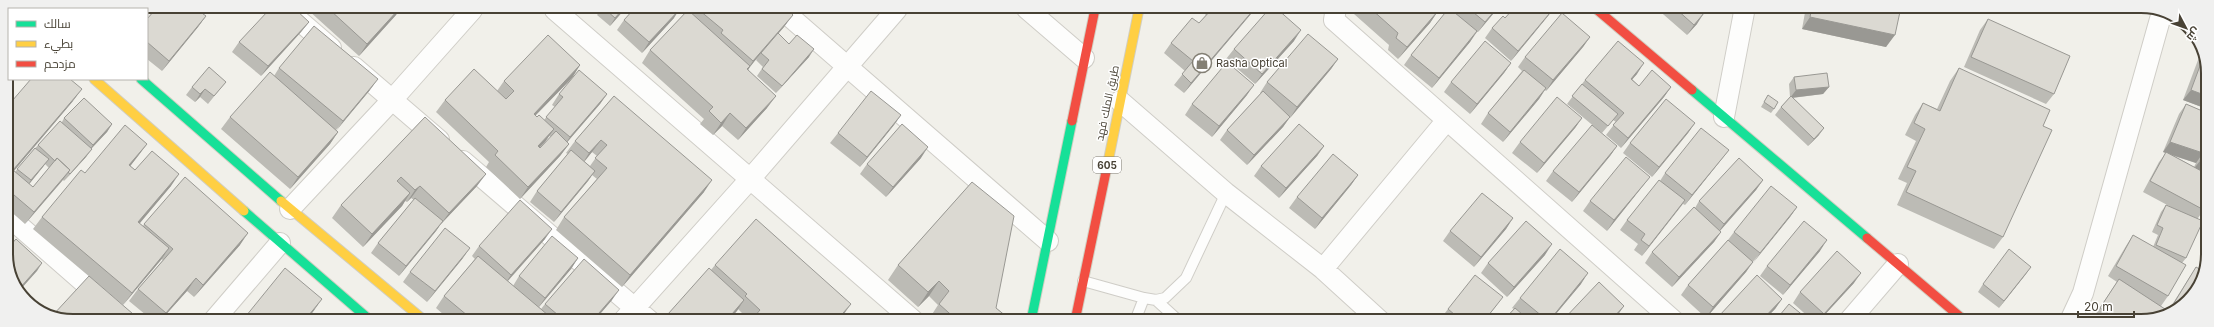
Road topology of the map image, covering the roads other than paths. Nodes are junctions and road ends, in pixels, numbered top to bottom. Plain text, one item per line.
1 (291, 13) edge
2 (469, 13) edge
3 (558, 13) edge
4 (785, 13) edge
5 (894, 13) edge
6 (1032, 13) edge
7 (1094, 13) edge
8 (1138, 13) edge
9 (1335, 13) edge
10 (1601, 13) edge
11 (1744, 13) edge
12 (2161, 17) edge
13 (1084, 58) junction
14 (848, 67) junction
15 (95, 80) edge
16 (142, 80) edge
17 (392, 100) junction
18 (1120, 101) junction
19 (1724, 117) junction
20 (1447, 120) junction
21 (751, 178) junction
22 (1226, 193) junction
23 (290, 208) junction
24 (13, 220) edge
25 (1048, 241) junction
26 (280, 243) junction
27 (1898, 264) junction
28 (1323, 269) junction
29 (1083, 281) junction
30 (1144, 298) junction
31 (1156, 300) junction
32 (117, 310) edge
33 (219, 314) edge
34 (364, 314) edge
35 (418, 314) edge
36 (629, 314) edge
37 (906, 314) edge
38 (1032, 314) edge
39 (1076, 314) edge
40 (1138, 314) edge
41 (1171, 314) edge
42 (1372, 314) edge
43 (1666, 314) edge
44 (1854, 314) edge
45 (1957, 314) edge
46 (2073, 314) edge

1 - 17 street
2 - 17 street
3 - 21 street
4 - 14 street
5 - 14 street
6 - 13 street
7 - 13 main road
8 - 18 main road, طريق الملك فهد / 605
9 - 20 street
10 - 19 main road
11 - 19 street
12 - 46 street
13 - 25 main road
14 - 21 street
14 - 25 street
15 - 26 main road
16 - 23 main road
17 - 23 street
17 - 36 street
18 - 22 street
18 - 29 main road, طريق الملك فهد / 605
19 - 27 main road
20 - 28 street
20 - 43 street
21 - 36 street
21 - 37 street
22 - 28 street
22 - 31 lane
23 - 35 main road
24 - 32 street
25 - 38 main road
26 - 33 street
26 - 34 main road
27 - 44 street
27 - 45 main road
28 - 42 street
29 - 30 lane
29 - 39 main road, طريق الملك فهد / 605
30 - 31 lane
30 - 40 lane
31 - 41 lane

